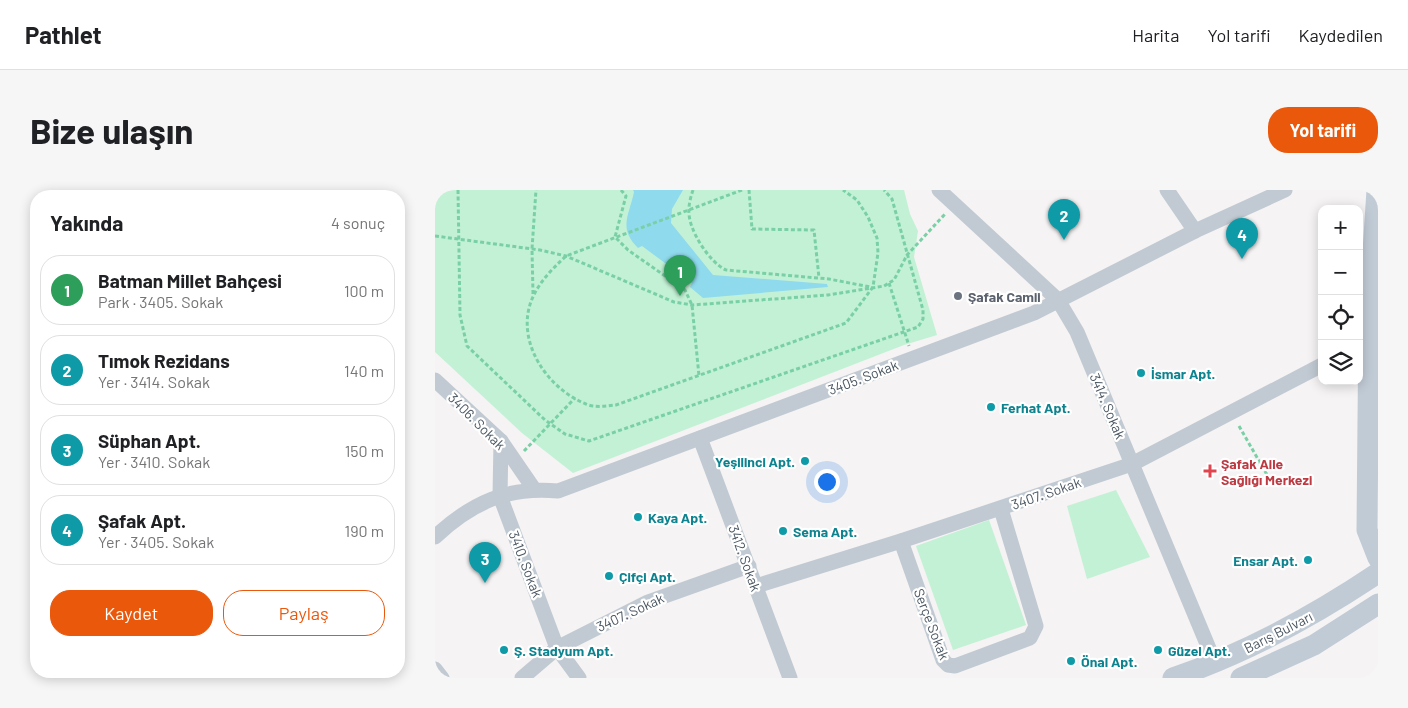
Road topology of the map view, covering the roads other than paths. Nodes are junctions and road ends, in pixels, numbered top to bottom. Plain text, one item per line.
1 (1167, 190) edge
2 (1285, 190) edge
3 (1365, 190) edge
4 (1377, 190) edge
5 (947, 195) edge
6 (1376, 220) junction
7 (1195, 231) junction
8 (1057, 300) junction
9 (1374, 313) edge
10 (1364, 343) edge
11 (1318, 367) edge
12 (435, 380) edge
13 (700, 438) junction
14 (501, 441) junction
15 (1132, 464) junction
16 (534, 488) junction
17 (500, 496) junction
18 (1001, 509) junction
19 (435, 537) edge
20 (901, 541) junction
21 (1378, 558) edge
22 (749, 566) junction
23 (1378, 573) edge
24 (756, 586) junction
25 (1378, 604) edge
26 (557, 648) junction
27 (1215, 664) junction
28 (435, 669) edge
29 (442, 678) edge
30 (522, 678) edge
31 (579, 678) edge
32 (789, 678) edge
33 (1173, 678) edge
34 (1241, 678) edge

1 - 7 street
2 - 7 street, 3405. Sokak
3 - 6 main road
4 - 6 main road
5 - 8 street, 3414. Sokak
6 - 9 main road
7 - 8 street, 3405. Sokak
8 - 13 street, 3405. Sokak
8 - 15 street, 3414. Sokak
9 - 10 main road
10 - 21 main road
11 - 15 street, 3407. Sokak
12 - 14 street, 3406. Sokak
13 - 16 street, 3405. Sokak
13 - 22 street, 3412. Sokak
14 - 16 street, 3406. Sokak
14 - 17 street, 3410. Sokak
15 - 18 street, 3407. Sokak
15 - 27 street, 3414. Sokak
16 - 17 street, 3405. Sokak
17 - 19 street, 3405. Sokak
17 - 26 street, 3410. Sokak
18 - 20 street, 3407. Sokak
18 - 20 street, Serçe Sokak
20 - 24 street, 3407. Sokak
22 - 24 street, 3412. Sokak
22 - 26 street, 3407. Sokak
23 - 27 main road, Barış Bulvarı
24 - 32 street, 3412. Sokak
25 - 34 main road, Barış Bulvarı
26 - 30 street, 3407. Sokak
26 - 31 street, 3410. Sokak
27 - 33 main road, Barış Bulvarı
28 - 29 street

